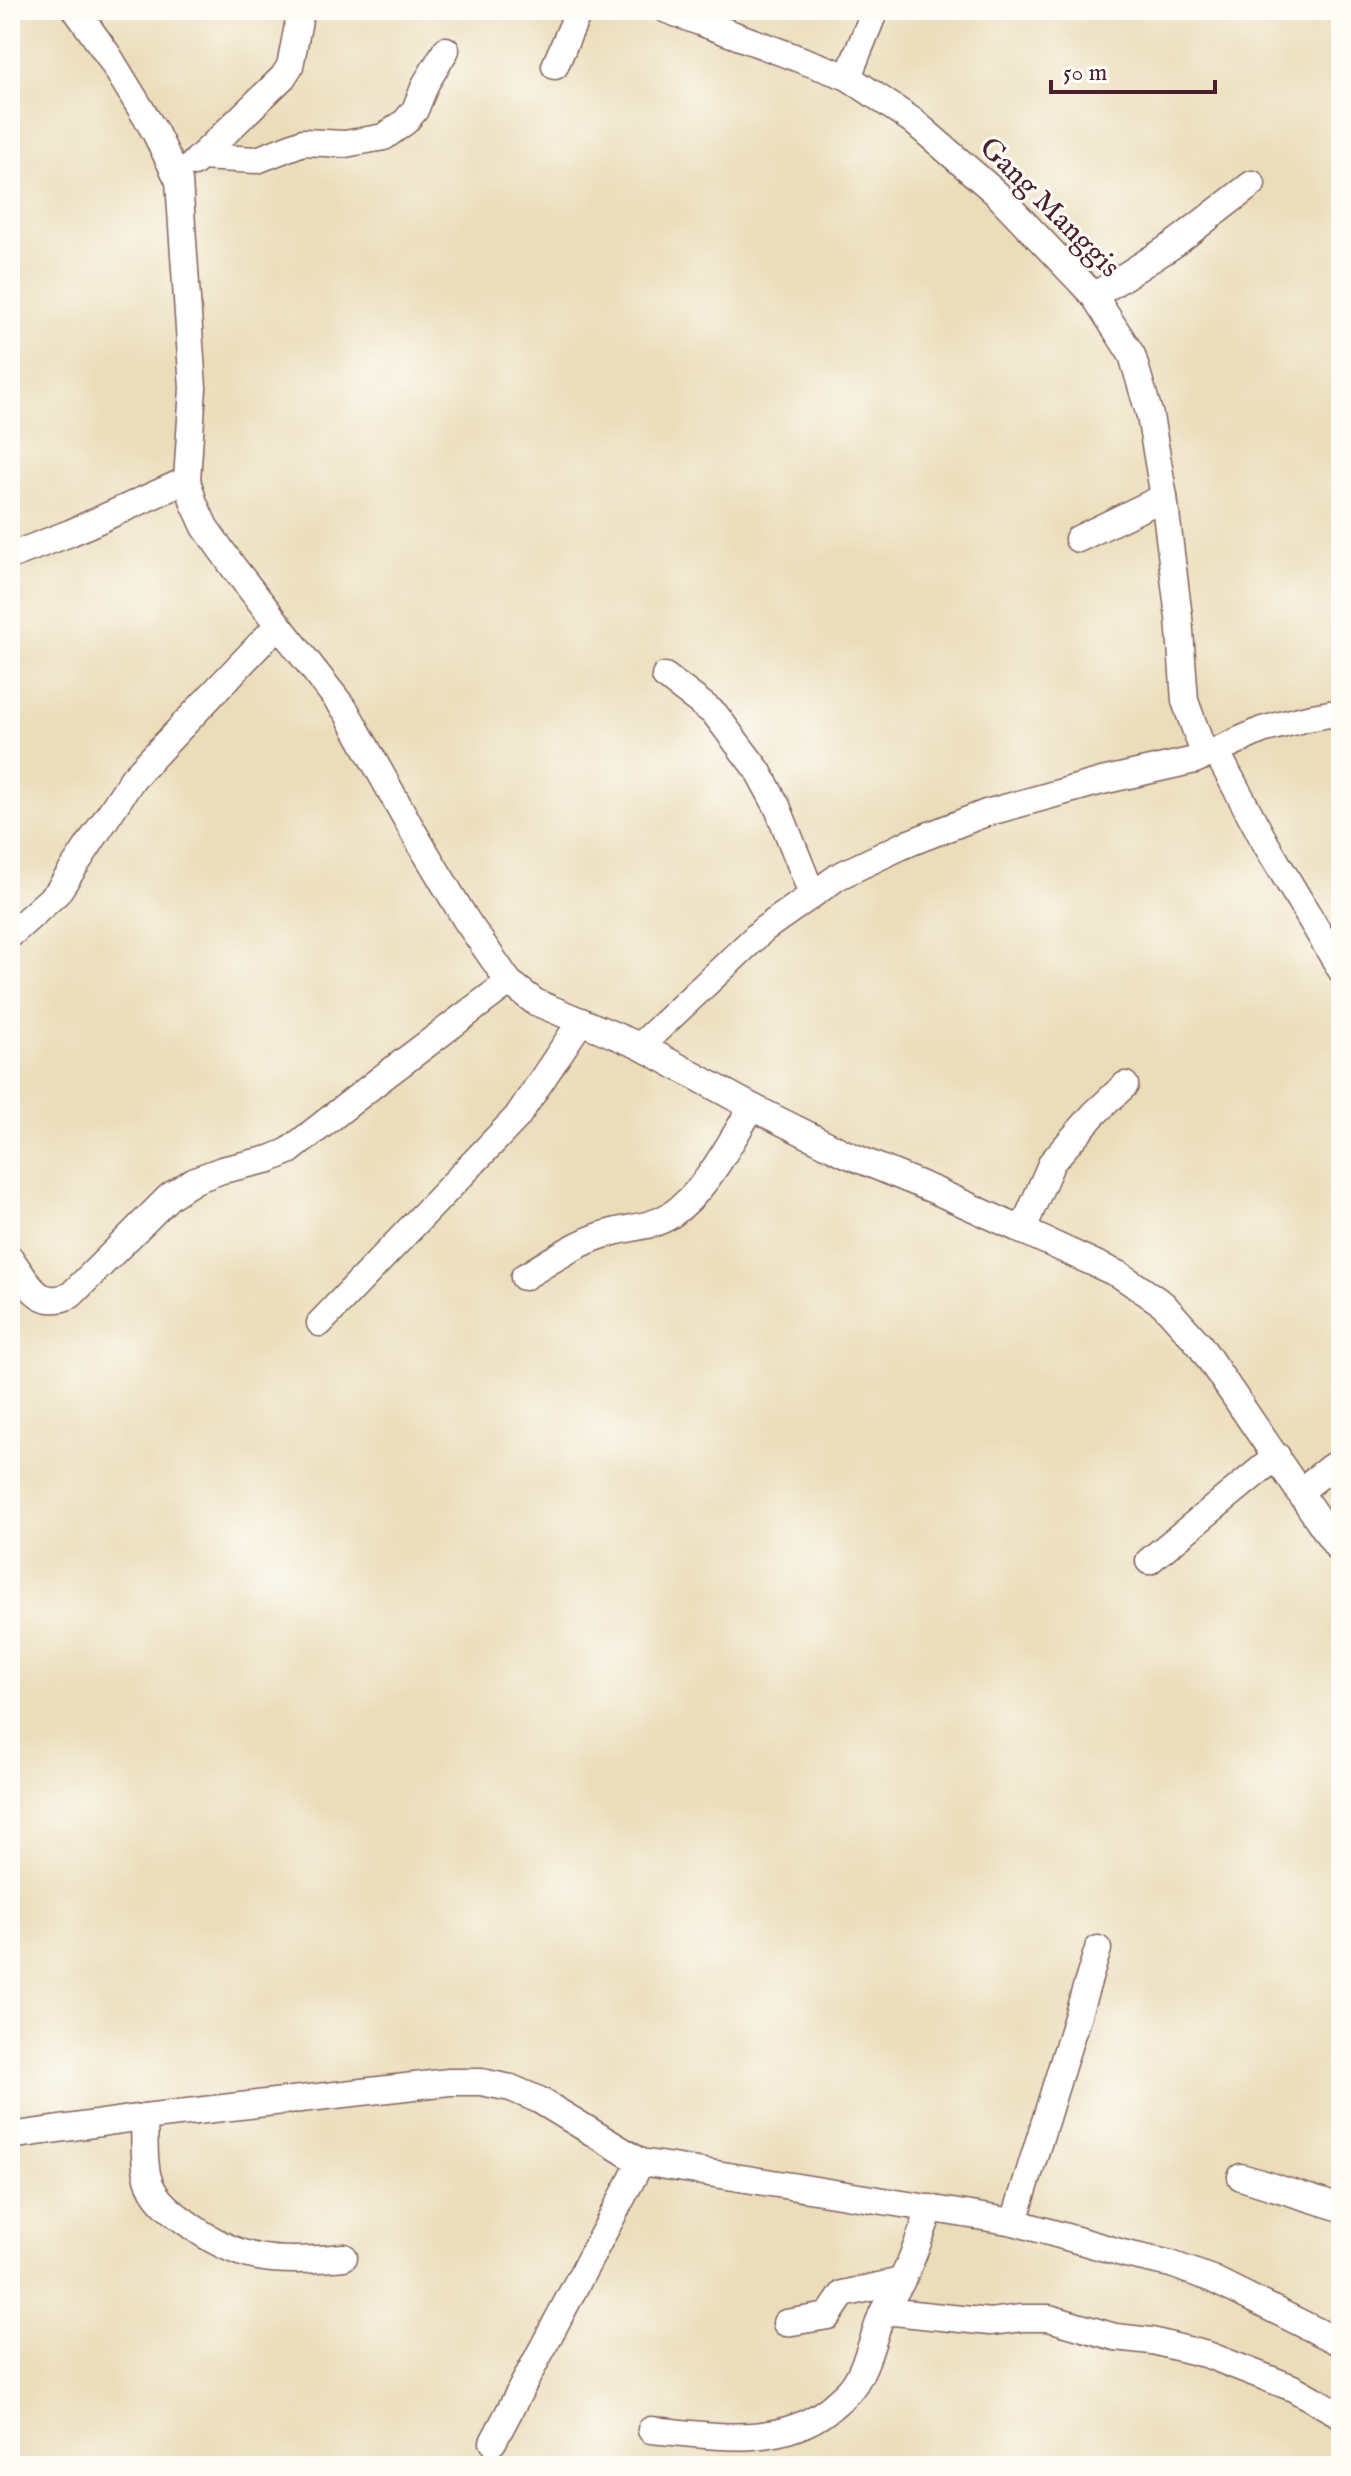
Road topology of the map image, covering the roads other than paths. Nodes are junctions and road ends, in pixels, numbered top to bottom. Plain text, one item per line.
1 (76, 10) edge
2 (301, 10) edge
3 (579, 10) edge
4 (667, 10) edge
5 (875, 10) edge
6 (446, 50) dead end
7 (555, 66) dead end
8 (848, 77) junction
9 (200, 157) junction
10 (179, 181) junction
11 (1252, 184) dead end
12 (1094, 296) junction
13 (187, 480) junction
14 (1164, 497) junction
15 (1078, 539) dead end
16 (10, 556) edge
17 (278, 625) junction
18 (665, 676) dead end
19 (1341, 712) edge
20 (1211, 754) junction
21 (812, 894) junction
22 (10, 935) edge
23 (1341, 970) edge
24 (509, 982) junction
25 (581, 1021) junction
26 (640, 1046) junction
27 (1125, 1085) dead end
28 (752, 1107) junction
29 (1022, 1231) junction
30 (10, 1258) edge
31 (524, 1277) dead end
32 (320, 1323) dead end
33 (1277, 1456) junction
34 (1331, 1467) dead end
35 (1299, 1492) junction
36 (1341, 1553) edge
37 (1149, 1561) dead end
38 (1098, 1949) dead end
39 (144, 2117) junction
40 (10, 2136) edge
41 (641, 2162) junction
42 (1241, 2177) dead end
43 (931, 2208) junction
44 (1341, 2208) edge
45 (1014, 2222) junction
46 (344, 2257) dead end
47 (901, 2281) junction
48 (884, 2311) junction
49 (786, 2323) dead end
50 (1341, 2343) edge
51 (1341, 2415) edge
52 (651, 2430) dead end
53 (493, 2442) dead end

1 - 10 street
2 - 9 street
3 - 7 street
4 - 8 street, Gang Manggis
5 - 8 street
6 - 9 street
8 - 12 street, Gang Manggis
9 - 10 street
10 - 13 street
11 - 12 street
12 - 14 street, Gang Manggis
13 - 16 street
13 - 17 street
14 - 15 street
14 - 20 street, Gang Manggis
17 - 22 street
17 - 24 street
18 - 21 street
19 - 20 street
20 - 21 street
20 - 23 street, Gang Manggis
21 - 26 street
24 - 25 street
24 - 30 street
25 - 26 street
25 - 32 street
26 - 28 street
27 - 29 street
28 - 29 street
28 - 31 street
29 - 33 street
33 - 35 street
33 - 37 street
34 - 35 street
35 - 36 street
38 - 45 street
39 - 40 street
39 - 41 street
39 - 46 street
41 - 43 street
41 - 53 street
42 - 44 street
43 - 45 street
43 - 47 street
45 - 50 street
47 - 48 street
47 - 49 street
48 - 51 street
48 - 52 street

